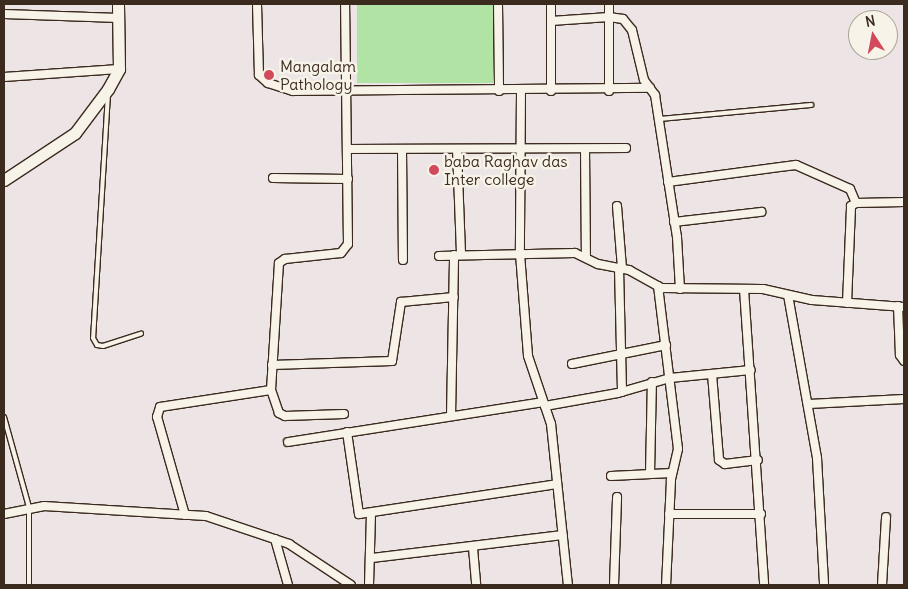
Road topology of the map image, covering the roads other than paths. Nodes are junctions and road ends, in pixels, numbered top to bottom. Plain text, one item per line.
1 (118, 4) edge
2 (257, 4) edge
3 (345, 4) edge
4 (498, 4) edge
5 (551, 4) edge
6 (608, 4) edge
7 (4, 14) edge
8 (609, 17) junction
9 (119, 18) junction
10 (551, 21) junction
11 (119, 69) junction
12 (4, 77) edge
13 (650, 88) junction
14 (108, 89) junction
15 (348, 90) junction
16 (499, 91) junction
17 (521, 91) junction
18 (550, 91) junction
19 (609, 91) junction
20 (811, 105) dead end
21 (658, 119) junction
22 (626, 148) dead end
23 (349, 149) junction
24 (402, 149) junction
25 (457, 149) junction
26 (521, 149) junction
27 (585, 149) junction
28 (273, 178) dead end
29 (348, 178) junction
30 (4, 180) edge
31 (668, 182) junction
32 (904, 202) edge
33 (856, 203) junction
34 (618, 206) dead end
35 (761, 212) dead end
36 (674, 222) junction
37 (520, 254) junction
38 (458, 255) junction
39 (439, 256) dead end
40 (586, 256) junction
41 (403, 260) dead end
42 (620, 268) junction
43 (658, 286) junction
44 (680, 289) junction
45 (744, 289) junction
46 (788, 295) junction
47 (454, 297) junction
48 (847, 303) junction
49 (901, 307) edge
50 (141, 334) dead end
51 (666, 345) junction
52 (620, 354) junction
53 (904, 361) edge
54 (272, 364) junction
55 (572, 364) dead end
56 (751, 370) junction
57 (712, 374) junction
58 (670, 378) junction
59 (652, 382) junction
60 (271, 390) junction
61 (622, 392) junction
62 (904, 399) edge
63 (544, 404) junction
64 (809, 404) junction
65 (344, 414) dead end
66 (451, 416) junction
67 (4, 417) edge
68 (347, 432) junction
69 (288, 442) dead end
70 (758, 460) junction
71 (672, 473) junction
72 (650, 474) junction
73 (611, 476) dead end
74 (557, 484) junction
75 (618, 497) dead end
76 (29, 507) junction
77 (372, 513) junction
78 (4, 514) edge
79 (669, 514) junction
80 (761, 514) junction
81 (185, 515) junction
82 (886, 517) dead end
83 (563, 535) junction
84 (275, 539) junction
85 (473, 548) junction
86 (372, 558) junction
87 (29, 585) edge
88 (288, 585) edge
89 (351, 585) edge
90 (368, 585) edge
91 (476, 585) edge
92 (568, 585) edge
93 (614, 585) edge
94 (666, 585) edge
95 (764, 585) edge
96 (824, 585) edge
97 (882, 585) edge

1 - 9 main road
2 - 15 street
3 - 15 street
4 - 16 street
5 - 10 street
6 - 8 street
7 - 9 street
8 - 10 street
8 - 13 street
8 - 19 street
9 - 11 main road
10 - 18 street
11 - 12 street
11 - 14 main road
13 - 19 street
13 - 21 street
14 - 30 main road
14 - 50 lane
15 - 16 street
15 - 23 street
16 - 17 street
17 - 18 street
17 - 26 street
18 - 19 street
20 - 21 lane
21 - 31 street
22 - 27 street
23 - 24 street
23 - 29 street
24 - 25 street
24 - 41 street
25 - 26 street
25 - 38 street
26 - 27 street
26 - 37 street
27 - 40 street
28 - 29 street
29 - 54 street
31 - 33 street
31 - 36 street
32 - 33 street
33 - 48 street
34 - 42 street
35 - 36 street
36 - 44 street
37 - 38 street
37 - 40 street
37 - 63 street
38 - 39 street
38 - 47 street
40 - 42 street
42 - 43 street
42 - 52 street
43 - 44 street
43 - 51 street
44 - 45 street
45 - 46 street
45 - 56 street
46 - 48 street
46 - 64 street
47 - 54 street
47 - 66 street
48 - 49 street
49 - 53 street
51 - 52 street
51 - 58 street
52 - 55 street
52 - 61 street
54 - 60 street
56 - 57 street
56 - 70 street
57 - 58 street
57 - 70 street
58 - 59 street
58 - 71 street
59 - 61 street
59 - 72 street
60 - 65 street
60 - 81 street
61 - 63 street
62 - 64 street
63 - 66 street
63 - 74 street
64 - 96 street
66 - 68 street
67 - 76 lane
68 - 69 street
68 - 77 street
70 - 80 street
71 - 72 street
71 - 79 street
72 - 73 street
74 - 77 street
74 - 83 street
75 - 93 street
76 - 78 street
76 - 81 street
76 - 87 lane
77 - 86 street
79 - 80 street
79 - 94 street
80 - 95 street
81 - 84 street
82 - 97 street
83 - 85 street
83 - 92 street
84 - 88 street
84 - 89 street
85 - 86 street
85 - 91 street
86 - 90 street

